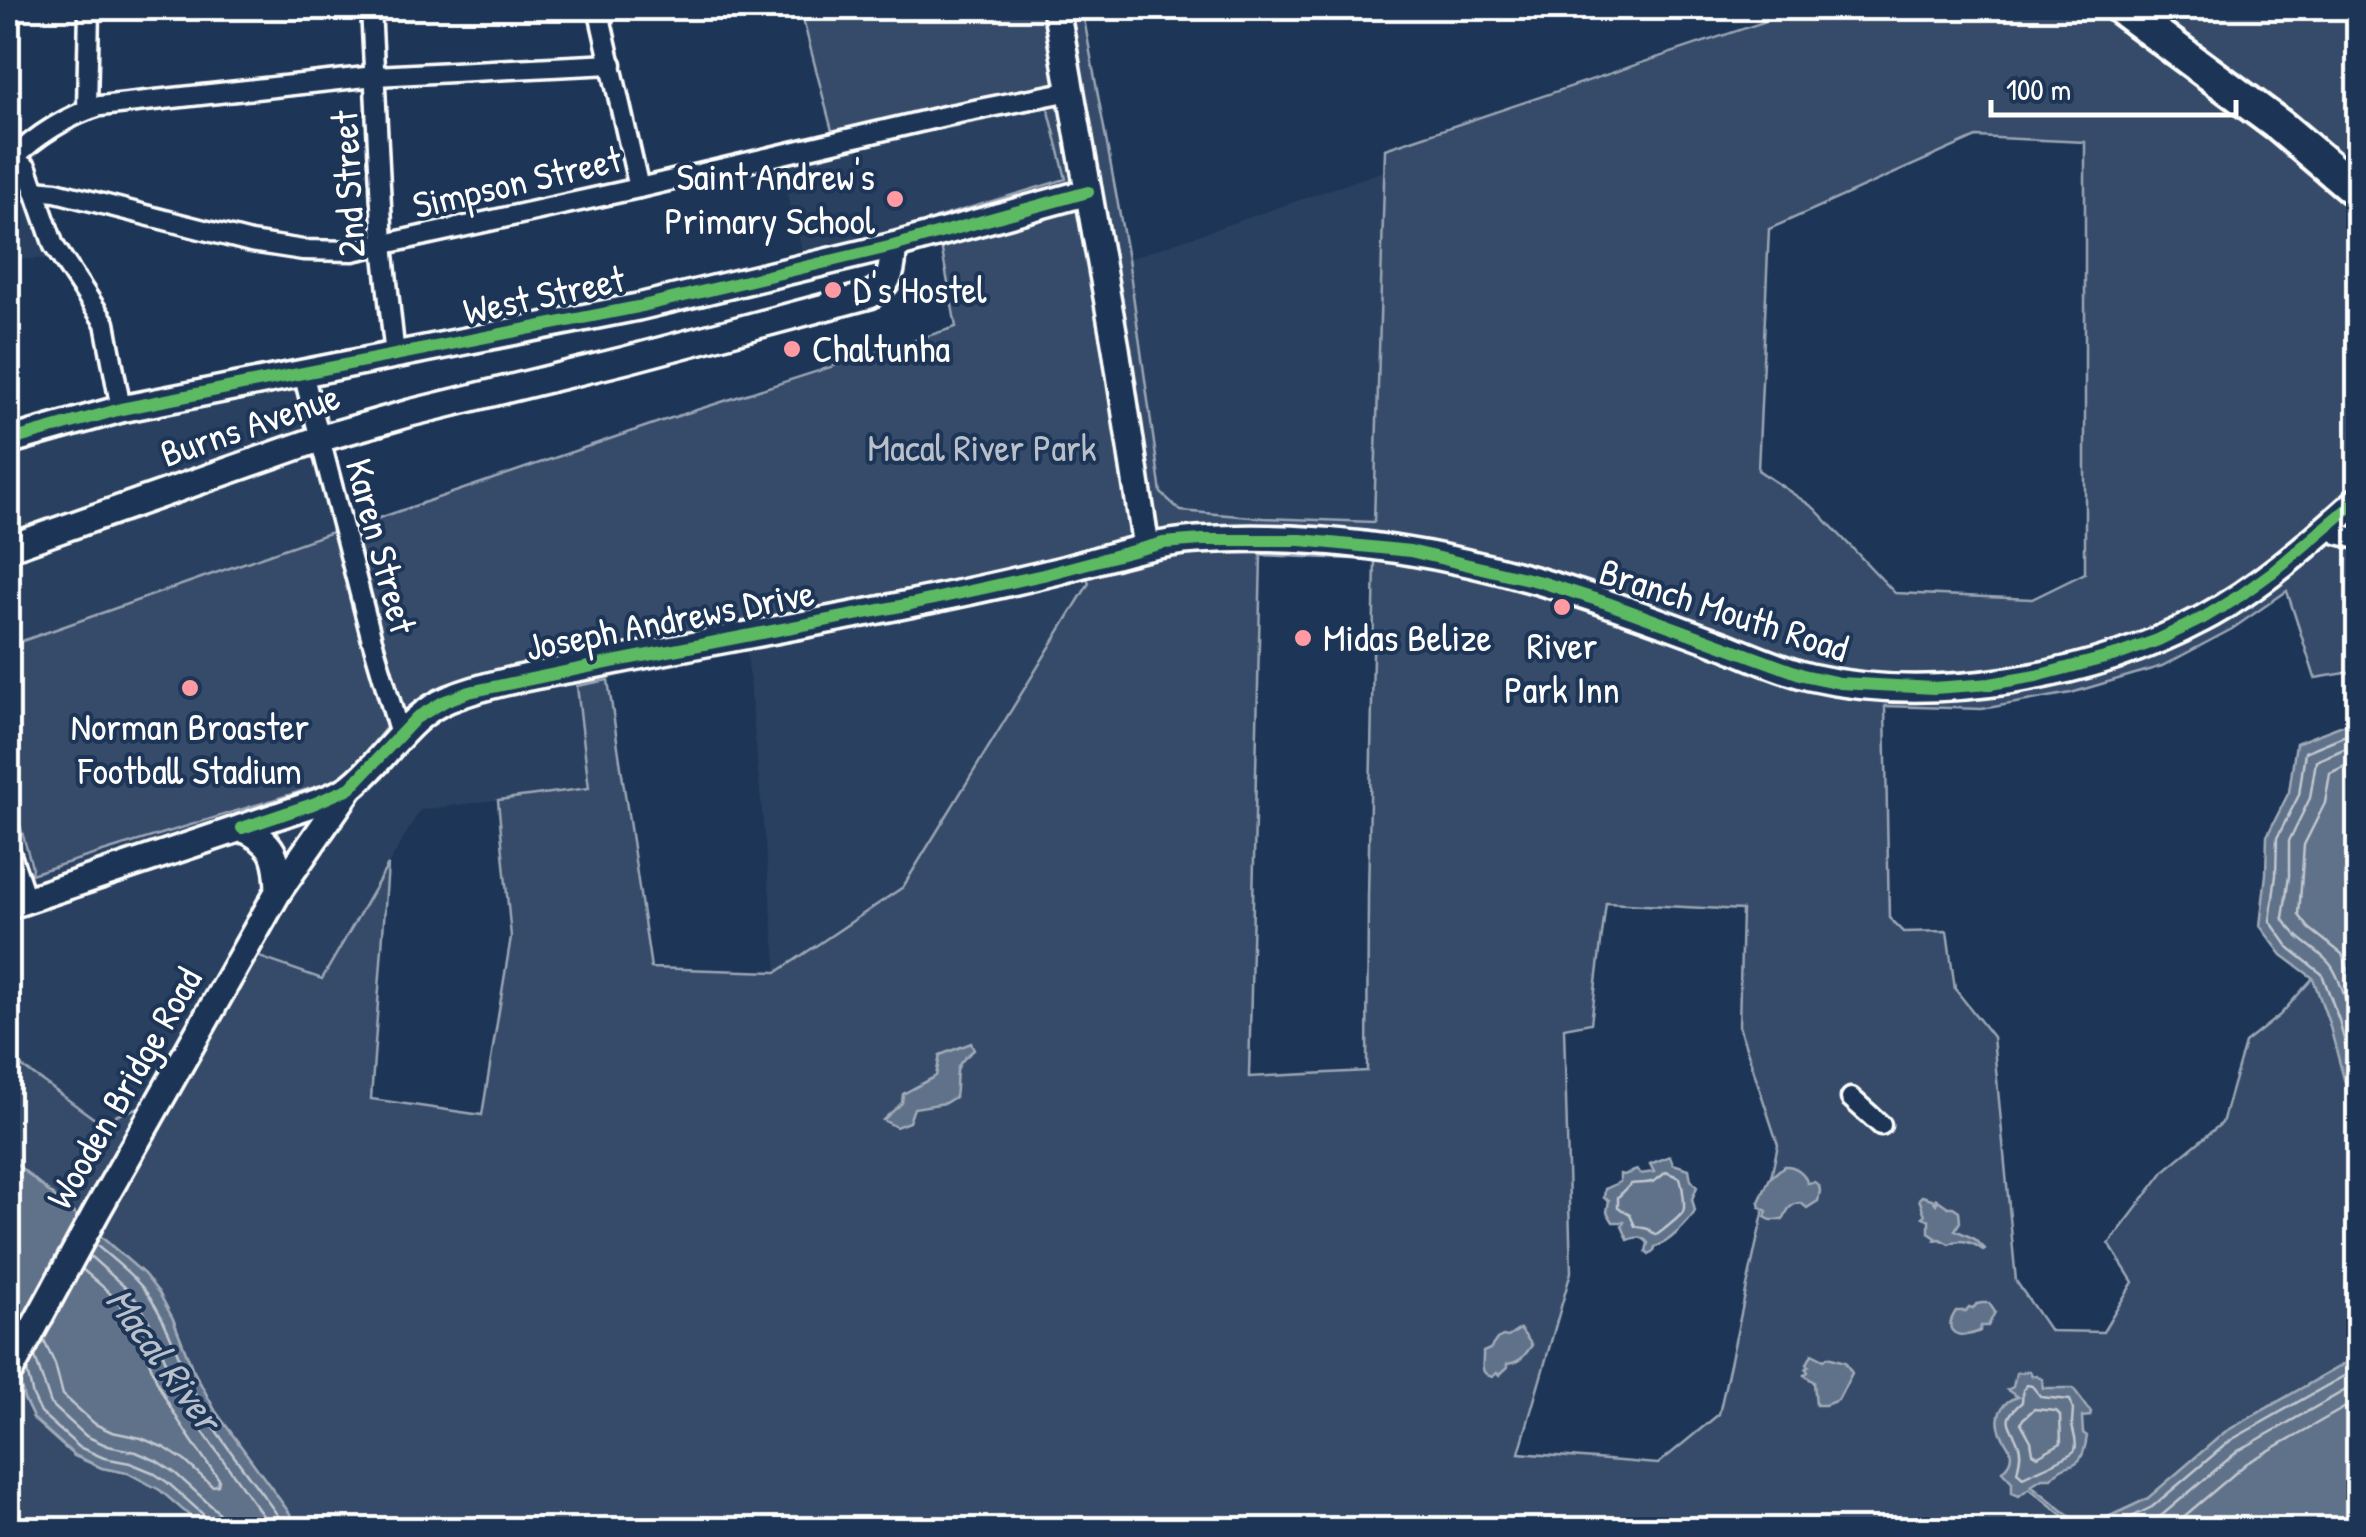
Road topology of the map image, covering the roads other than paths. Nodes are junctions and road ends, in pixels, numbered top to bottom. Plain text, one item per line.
1 (89, 8) edge
2 (371, 8) edge
3 (598, 8) edge
4 (1056, 8) edge
5 (2121, 8) edge
6 (612, 64) junction
7 (375, 76) junction
8 (1071, 91) junction
9 (87, 110) junction
10 (10, 158) edge
11 (639, 188) junction
12 (35, 190) junction
13 (1088, 192) junction
14 (2358, 192) edge
15 (383, 245) junction
16 (893, 246) junction
17 (395, 356) junction
18 (303, 373) junction
19 (121, 409) junction
20 (319, 439) junction
21 (8, 441) edge
22 (2358, 500) edge
23 (2329, 526) junction
24 (2358, 539) edge
25 (8, 548) edge
26 (1146, 548) junction
27 (400, 735) junction
28 (350, 788) junction
29 (242, 828) junction
30 (8, 846) edge
31 (279, 890) junction
32 (17, 902) edge
33 (1851, 1098) dead end
34 (1882, 1124) dead end
35 (8, 1376) edge

1 - 9 street
2 - 7 street, 2nd Street
3 - 6 street
4 - 8 street
5 - 14 highway
6 - 7 street
6 - 11 street
7 - 9 street
7 - 15 street, 2nd Street
8 - 11 street, Simpson Street
8 - 13 street
9 - 10 street
10 - 12 street
11 - 15 street, Simpson Street
12 - 15 street, Simpson Street
12 - 19 street
13 - 16 street, West Street
13 - 26 street
15 - 17 street, 2nd Street
16 - 17 street, West Street
16 - 20 street, Burns Avenue
17 - 18 street, West Street
18 - 19 street, West Street
18 - 20 street, Karen Street
19 - 21 street, West Street
20 - 25 street, Burns Avenue
20 - 27 street, Karen Street
22 - 23 street, Branch Mouth Road
23 - 24 street
23 - 26 street, Branch Mouth Road
26 - 27 street, Joseph Andrews Drive
27 - 28 street, Joseph Andrews Drive
28 - 29 street, Joseph Andrews Drive
28 - 31 street, Wooden Bridge Road
29 - 31 street
29 - 32 street, Joseph Andrews Drive
30 - 32 street
31 - 35 street, Wooden Bridge Road
33 - 34 street

